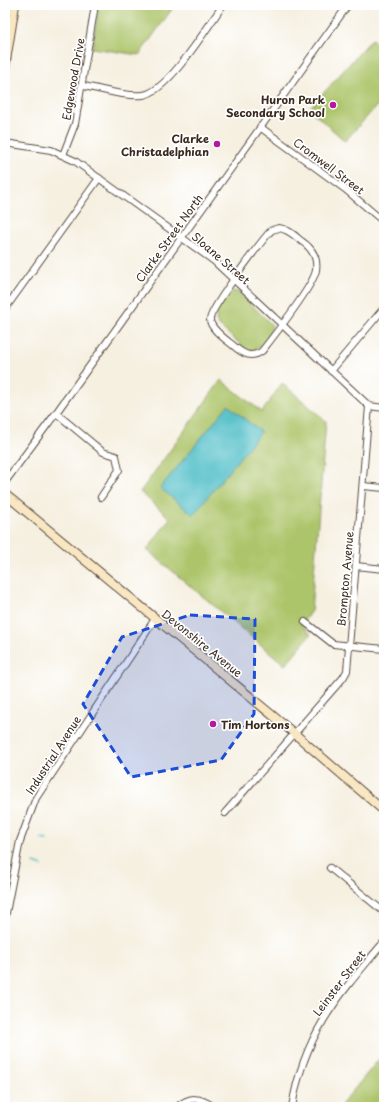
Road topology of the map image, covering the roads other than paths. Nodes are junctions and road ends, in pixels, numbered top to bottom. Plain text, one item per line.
1 (15, 5) edge
2 (95, 5) edge
3 (223, 5) edge
4 (348, 5) edge
5 (6, 55) edge
6 (5, 67) edge
7 (83, 86) junction
8 (260, 127) junction
9 (5, 143) edge
10 (63, 155) junction
11 (99, 178) junction
12 (384, 222) edge
13 (182, 237) junction
14 (234, 281) junction
15 (384, 308) edge
16 (5, 309) edge
17 (281, 325) junction
18 (331, 371) junction
19 (369, 406) junction
20 (384, 408) edge
21 (56, 414) junction
22 (5, 482) edge
23 (363, 486) junction
24 (384, 488) edge
25 (5, 494) edge
26 (101, 497) dead end
27 (356, 566) junction
28 (384, 569) edge
29 (155, 619) junction
30 (305, 622) dead end
31 (350, 647) junction
32 (384, 649) edge
33 (295, 734) junction
34 (384, 811) edge
35 (225, 813) dead end
36 (330, 868) dead end
37 (384, 912) edge
38 (5, 918) edge
39 (384, 942) edge
40 (177, 1107) edge
41 (214, 1107) edge
42 (292, 1107) edge

1 - 5 main road
2 - 7 street, Edgewood Drive
3 - 7 street
4 - 8 street, Clarke Street North
5 - 6 main road
7 - 10 street, Edgewood Drive
8 - 12 street, Cromwell Street
8 - 13 street, Clarke Street North
9 - 10 street, Sloane Street
10 - 11 street, Sloane Street
11 - 13 street, Sloane Street
11 - 16 street
13 - 14 street, Sloane Street
13 - 21 street, Clarke Street North
14 - 17 street, Sloane Street
14 - 17 street
14 - 17 street
15 - 18 street
17 - 18 street, Sloane Street
18 - 19 street, Sloane Street
19 - 20 street
19 - 23 street, Brompton Avenue
21 - 22 street, Clarke Street North
21 - 26 street
23 - 24 street
23 - 27 street, Brompton Avenue
25 - 29 main road, Devonshire Avenue
27 - 28 street
27 - 31 street, Brompton Avenue
29 - 33 main road, Devonshire Avenue
29 - 38 street, Industrial Avenue
30 - 31 street
31 - 32 street
31 - 33 street, Brompton Avenue
33 - 34 main road, Devonshire Avenue
33 - 35 street, Brompton Avenue
36 - 37 street
39 - 42 street, Leinster Street
40 - 41 street

